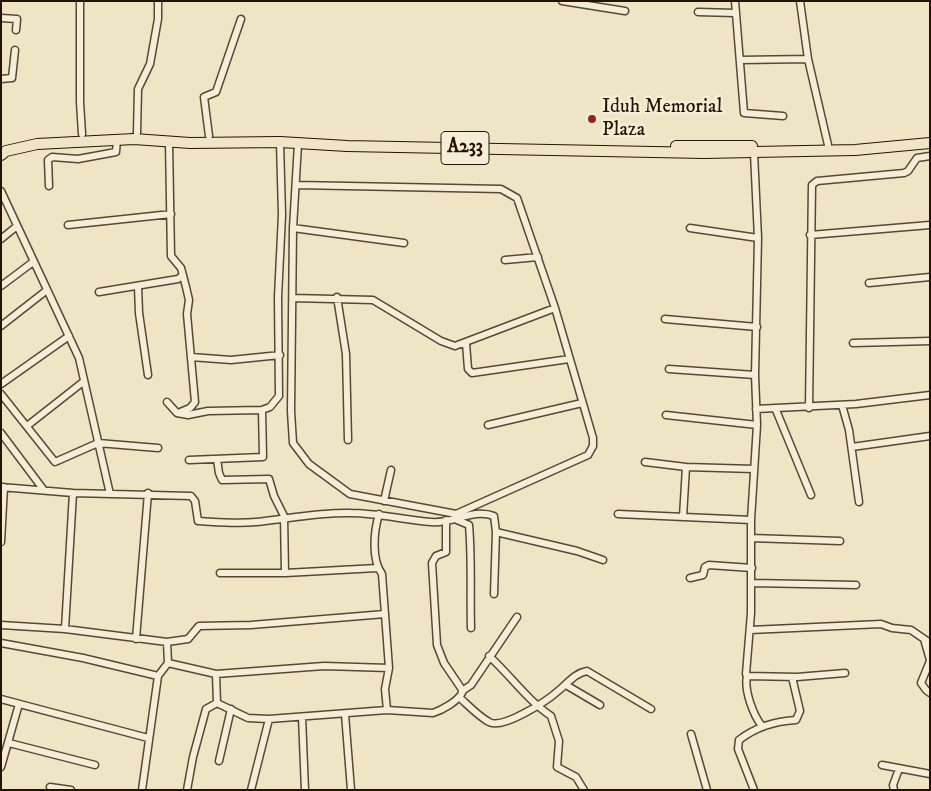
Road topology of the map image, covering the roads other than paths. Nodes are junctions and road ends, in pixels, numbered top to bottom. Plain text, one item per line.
1 (80, 1) edge
2 (158, 1) edge
3 (562, 1) edge
4 (735, 1) edge
5 (800, 1) edge
6 (625, 11) dead end
7 (698, 12) dead end
8 (735, 13) junction
9 (1, 18) edge
10 (241, 19) dead end
11 (16, 30) dead end
12 (15, 50) dead end
13 (808, 59) junction
14 (740, 60) junction
15 (1, 79) edge
16 (784, 116) dead end
17 (137, 133) junction
18 (82, 134) junction
19 (209, 136) junction
20 (930, 137) edge
21 (190, 139) junction
22 (117, 140) junction
23 (169, 142) junction
24 (280, 142) junction
25 (298, 144) junction
26 (930, 144) edge
27 (828, 145) junction
28 (1, 147) edge
29 (584, 148) junction
30 (754, 153) junction
31 (1, 155) edge
32 (930, 156) edge
33 (296, 184) junction
34 (49, 186) dead end
35 (2, 195) edge
36 (170, 214) junction
37 (68, 225) dead end
38 (930, 225) edge
39 (17, 226) junction
40 (293, 228) junction
41 (690, 228) dead end
42 (810, 234) junction
43 (758, 238) junction
44 (1, 239) edge
45 (404, 242) dead end
46 (538, 257) junction
47 (505, 260) dead end
48 (33, 262) junction
49 (183, 275) junction
50 (930, 277) edge
51 (870, 283) dead end
52 (1, 286) edge
53 (138, 286) junction
54 (47, 290) junction
55 (100, 292) dead end
56 (337, 297) junction
57 (293, 298) junction
58 (555, 308) junction
59 (665, 319) dead end
60 (1, 326) edge
61 (757, 327) junction
62 (69, 336) junction
63 (930, 341) edge
64 (466, 343) junction
65 (853, 343) dead end
66 (280, 355) junction
67 (191, 357) junction
68 (569, 359) junction
69 (669, 369) dead end
70 (148, 375) dead end
71 (755, 375) junction
72 (83, 382) junction
73 (1, 384) edge
74 (1, 394) edge
75 (930, 395) edge
76 (167, 402) dead end
77 (195, 402) junction
78 (582, 403) junction
79 (842, 406) junction
80 (809, 408) junction
81 (756, 409) junction
82 (262, 410) junction
83 (776, 410) junction
84 (208, 411) junction
85 (177, 413) junction
86 (666, 416) dead end
87 (488, 425) dead end
88 (757, 425) junction
89 (27, 426) junction
90 (1, 433) edge
91 (930, 436) edge
92 (348, 440) dead end
93 (98, 443) junction
94 (852, 447) junction
95 (158, 448) dead end
96 (217, 459) junction
97 (189, 460) dead end
98 (645, 462) dead end
99 (686, 467) junction
100 (754, 469) junction
101 (391, 470) dead end
102 (3, 487) edge
103 (43, 489) junction
104 (73, 493) junction
105 (110, 494) junction
106 (148, 494) junction
107 (812, 495) dead end
108 (384, 501) junction
109 (859, 502) dead end
110 (379, 514) junction
111 (618, 514) dead end
112 (284, 516) junction
113 (683, 517) junction
114 (446, 520) junction
115 (456, 520) junction
116 (751, 520) junction
117 (496, 532) junction
118 (751, 538) junction
119 (840, 541) dead end
120 (1, 542) edge
121 (603, 560) dead end
122 (377, 568) junction
123 (752, 568) junction
124 (220, 573) dead end
125 (285, 573) junction
126 (690, 578) dead end
127 (752, 583) junction
128 (856, 586) dead end
129 (494, 594) dead end
130 (385, 614) junction
131 (517, 616) dead end
132 (1, 625) edge
133 (471, 628) dead end
134 (65, 629) junction
135 (750, 630) junction
136 (136, 639) junction
137 (927, 641) edge
138 (167, 642) junction
139 (1, 643) edge
140 (489, 656) junction
141 (930, 661) edge
142 (168, 663) junction
143 (389, 668) junction
144 (845, 673) dead end
145 (216, 674) junction
146 (158, 676) junction
147 (747, 676) junction
148 (792, 676) junction
149 (566, 685) junction
150 (462, 691) junction
151 (930, 692) edge
152 (459, 697) junction
153 (1, 699) edge
154 (217, 703) junction
155 (19, 704) junction
156 (536, 706) junction
157 (600, 706) dead end
158 (651, 709) dead end
159 (231, 710) junction
160 (387, 710) junction
161 (345, 714) junction
162 (302, 717) junction
163 (268, 719) junction
164 (762, 726) junction
165 (691, 734) dead end
166 (148, 738) junction
167 (9, 743) junction
168 (219, 761) dead end
169 (882, 765) dead end
170 (95, 766) dead end
171 (1, 767) edge
172 (899, 769) junction
173 (930, 774) edge
174 (50, 787) dead end
175 (71, 790) edge
176 (142, 790) edge
177 (187, 790) edge
178 (251, 790) edge
179 (305, 790) edge
180 (350, 790) edge
181 (584, 790) edge
182 (707, 790) edge
183 (754, 790) edge
184 (894, 790) edge

1 - 18 street
2 - 17 street
3 - 6 street
4 - 8 street
5 - 13 street
7 - 8 street
8 - 14 street
9 - 11 street
10 - 19 street
12 - 15 street
13 - 14 street
13 - 27 street
14 - 16 street
17 - 18 highway, A233
17 - 21 highway, A233
18 - 28 highway, A233
19 - 21 highway, A233
19 - 29 highway, A233
20 - 27 highway, A233
21 - 23 highway, A233
21 - 24 highway, A233
22 - 23 highway, A233
22 - 31 highway, A233
22 - 34 street
23 - 36 street
24 - 25 highway, A233
24 - 66 street
25 - 29 highway, A233
25 - 33 street
26 - 30 highway, A233
27 - 29 highway, A233
29 - 30 highway, A233
30 - 43 street
32 - 42 street
33 - 40 street
33 - 46 street
35 - 39 street
36 - 37 street
36 - 49 street
38 - 42 street
39 - 44 street
39 - 48 street
40 - 45 street
40 - 57 street
41 - 43 street
42 - 80 street
43 - 61 street
46 - 47 street
46 - 58 street
48 - 52 street
48 - 54 street
49 - 53 street
49 - 67 street
50 - 51 street
53 - 55 street
53 - 70 street
54 - 60 street
54 - 62 street
56 - 57 street
56 - 64 street
56 - 92 street
57 - 108 street
58 - 64 street
58 - 68 street
59 - 61 street
61 - 71 street
62 - 72 street
62 - 73 street
63 - 65 street
64 - 68 street
66 - 67 street
66 - 82 street
67 - 77 street
68 - 78 street
69 - 71 street
71 - 81 street
72 - 89 street
72 - 93 street
74 - 89 street
75 - 79 street
76 - 85 street
77 - 84 street
77 - 85 street
78 - 87 street
78 - 108 street
79 - 80 street
79 - 94 street
80 - 83 street
81 - 83 street
81 - 88 street
82 - 84 street
82 - 96 street
83 - 107 street
84 - 85 street
86 - 88 street
88 - 100 street
89 - 93 street
90 - 103 street
91 - 94 street
93 - 95 street
93 - 105 street
94 - 109 street
96 - 97 street
96 - 112 street
98 - 99 street
99 - 100 street
99 - 113 street
100 - 116 street
101 - 108 street
102 - 103 street
102 - 120 street
103 - 104 street
104 - 105 street
104 - 134 street
105 - 106 street
106 - 112 street
106 - 136 street
110 - 112 street
110 - 114 street
110 - 122 street
111 - 113 street
112 - 125 street
113 - 116 street
114 - 115 street
114 - 150 street
115 - 117 street
115 - 133 street
116 - 118 street
117 - 121 street
117 - 129 street
118 - 119 street
118 - 123 street
122 - 125 street
122 - 130 street
123 - 126 street
123 - 127 street
124 - 125 street
127 - 128 street
127 - 135 street
130 - 138 street
130 - 143 street
131 - 140 street
132 - 134 street
134 - 136 street
135 - 137 street
135 - 147 street
136 - 138 street
137 - 141 street
138 - 142 street
139 - 146 street
140 - 150 street
140 - 156 street
141 - 151 street
142 - 145 street
142 - 146 street
143 - 145 street
143 - 160 street
144 - 148 street
145 - 154 street
146 - 166 street
147 - 148 street
147 - 164 street
148 - 164 street
149 - 156 street
149 - 157 street
149 - 158 street
150 - 152 street
152 - 156 street
152 - 160 street
153 - 155 street
154 - 159 street
154 - 177 street
155 - 166 street
155 - 167 street
156 - 181 street
159 - 163 street
159 - 168 street
160 - 161 street
161 - 162 street
161 - 180 street
162 - 163 street
162 - 179 street
163 - 178 street
164 - 183 street
165 - 182 street
166 - 176 street
167 - 170 street
167 - 171 street
169 - 172 street
172 - 173 street
172 - 184 street
174 - 175 street

